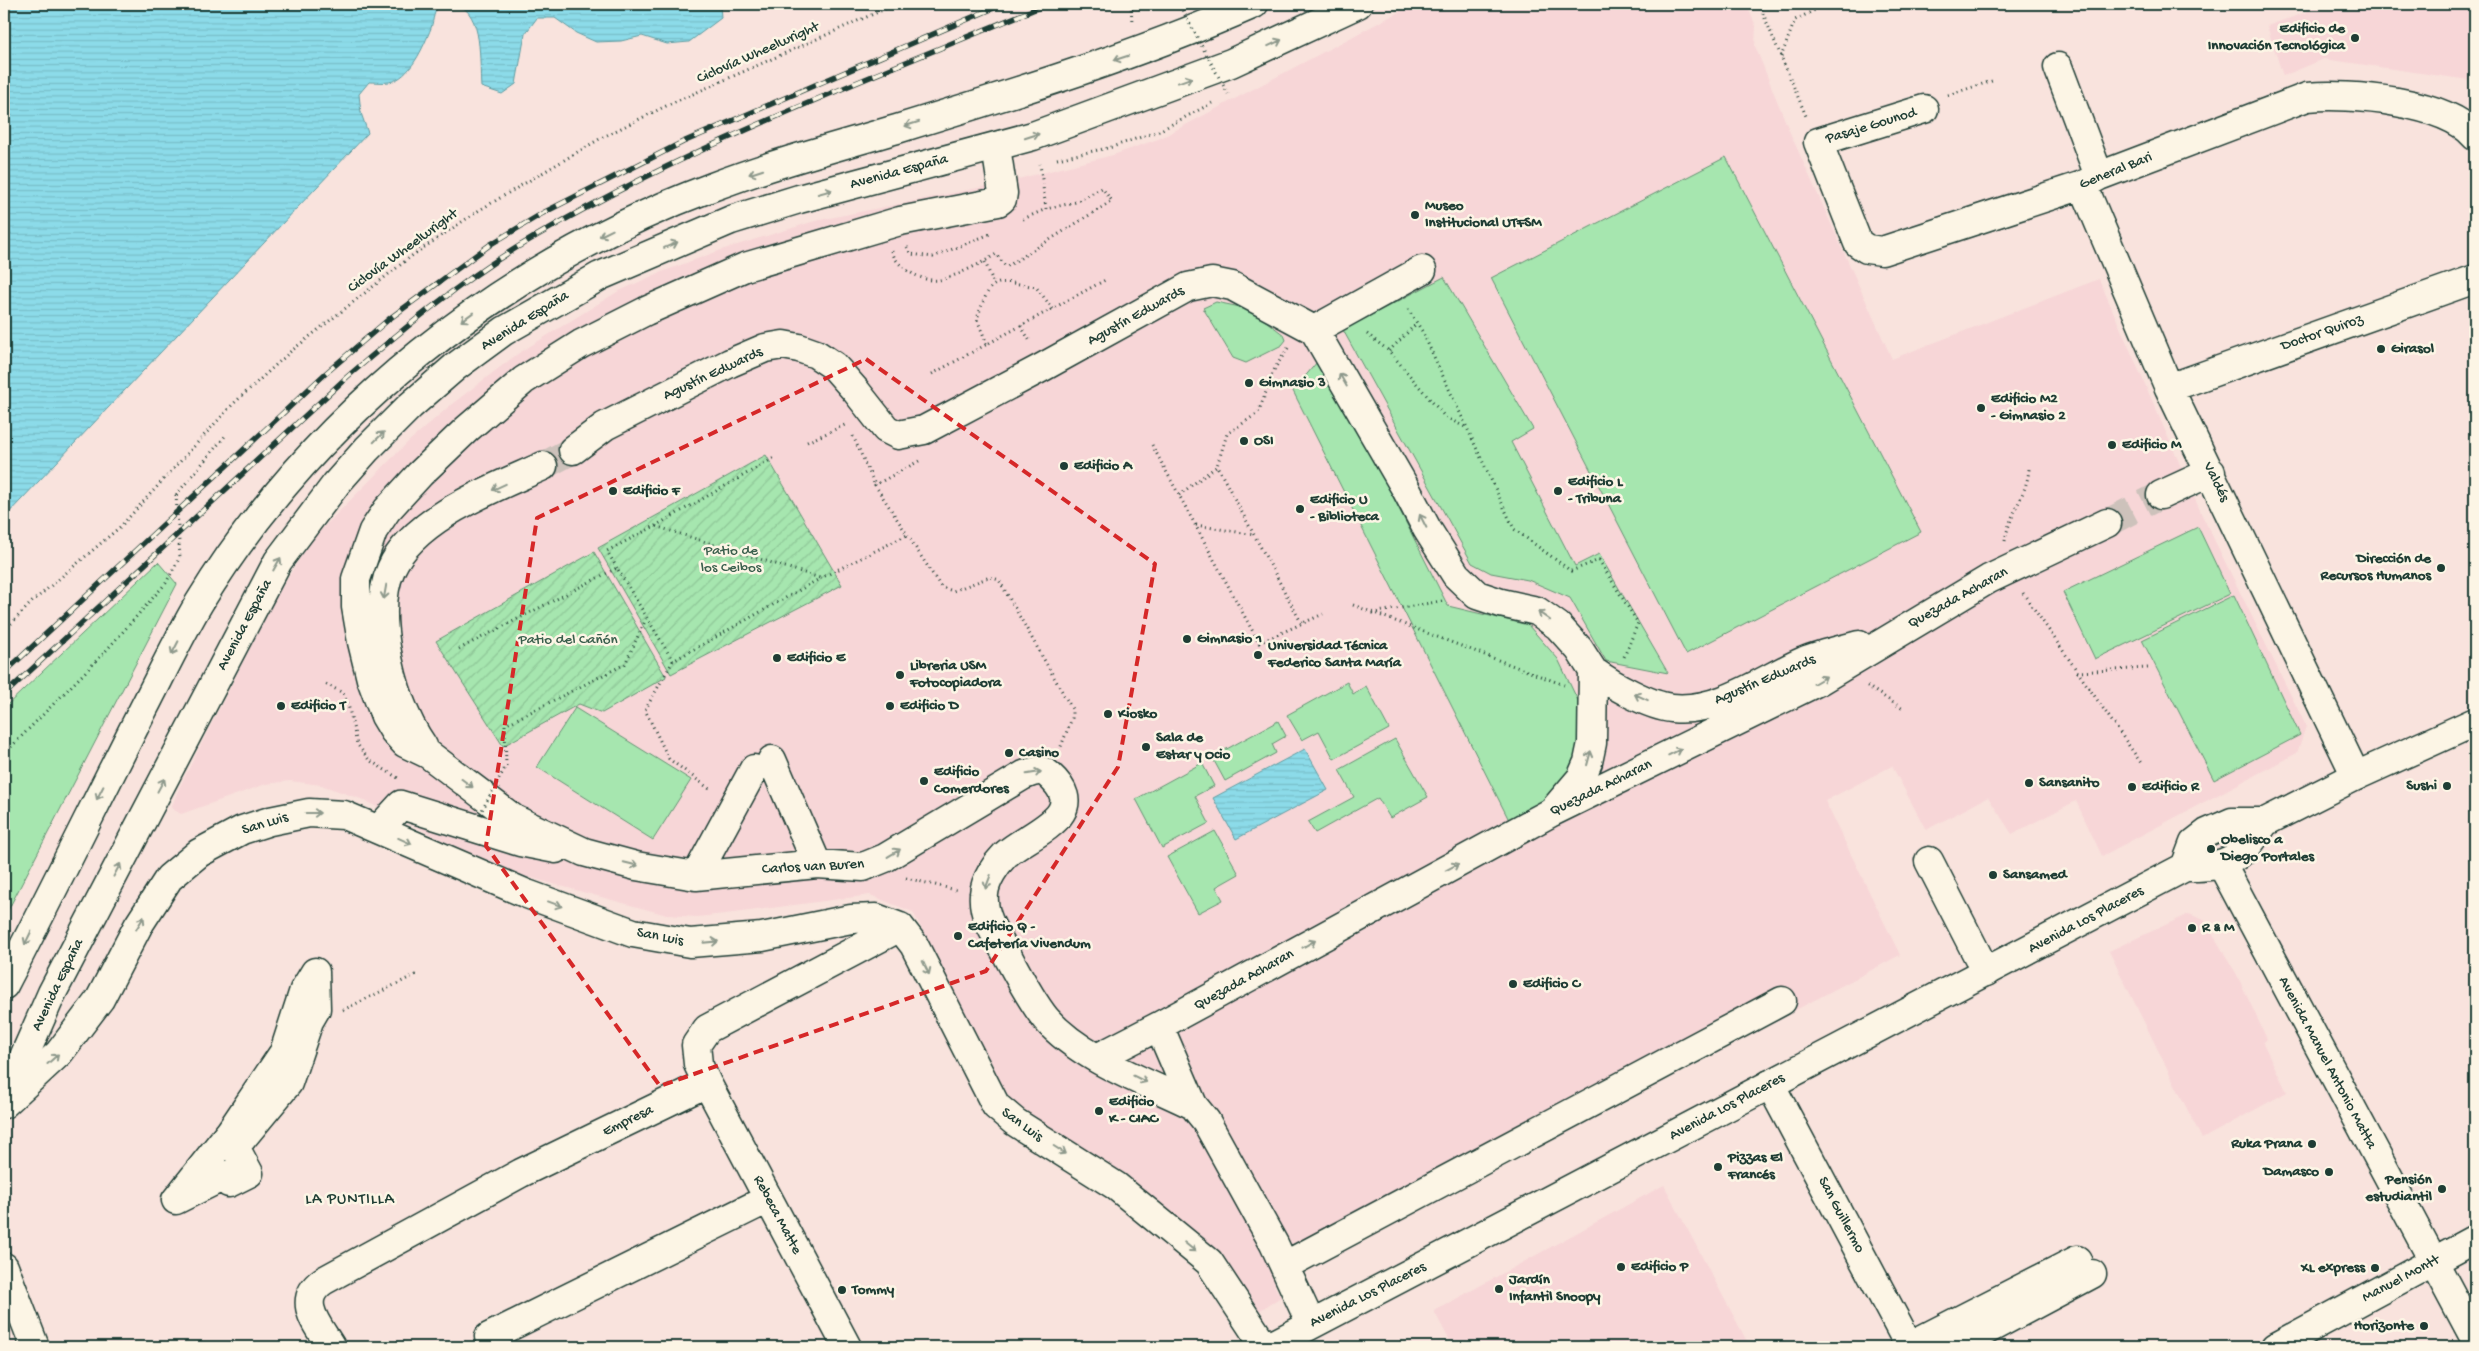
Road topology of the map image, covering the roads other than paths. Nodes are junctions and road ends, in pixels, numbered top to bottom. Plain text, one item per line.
1 (1254, 4) edge
2 (1358, 4) edge
3 (2058, 67) dead end
4 (1924, 110) road end
5 (2475, 136) edge
6 (1818, 142) joint
7 (996, 146) junction
8 (2091, 181) junction
9 (1422, 270) dead end
10 (2475, 279) edge
11 (1308, 327) junction
12 (2169, 388) junction
13 (574, 450) tunnel mouth
14 (543, 466) tunnel mouth
15 (2211, 472) junction
16 (2161, 496) tunnel mouth
17 (2107, 523) tunnel mouth
18 (1885, 640) junction
19 (1600, 684) junction
20 (2475, 722) edge
21 (428, 754) junction
22 (2356, 776) junction
23 (1552, 812) junction
24 (2265, 822) junction
25 (379, 829) junction
26 (584, 852) junction
27 (1929, 861) dead end
28 (816, 864) junction
29 (2222, 865) junction
30 (2185, 868) junction
31 (696, 876) junction
32 (900, 927) junction
33 (315, 972) joint
34 (1986, 972) junction
35 (4, 986) edge
36 (1782, 1001) dead end
37 (1159, 1026) junction
38 (1097, 1058) junction
39 (707, 1083) junction
40 (1770, 1084) junction
41 (4, 1103) edge
42 (1193, 1105) junction
43 (768, 1199) junction
44 (2475, 1239) edge
45 (2434, 1262) junction
46 (1284, 1266) junction
47 (4, 1267) edge
48 (1311, 1324) junction
49 (489, 1337) dead end
50 (2475, 1339) edge
51 (35, 1347) edge
52 (331, 1347) edge
53 (847, 1347) edge
54 (1265, 1347) edge
55 (1269, 1347) edge
56 (1910, 1347) edge
57 (1955, 1347) edge
58 (2275, 1347) edge

1 -> 35 street
7 -> 2 street, Avenida España
3 - 8 street
4 - 6 street, Pasaje Gounod
5 - 8 street, General Bari
6 - 8 street, General Bari
7 - 21 street
41 -> 7 street, Avenida España
8 - 12 street, Valdés
9 - 11 street
10 - 12 street, Doctor Quiroz
11 - 13 street, Agustín Edwards
19 -> 11 street
12 - 15 street, Valdés
14 -> 21 street
15 - 16 street
15 - 22 street, Valdés
17 - 18 street, Quezada Acharan
18 -> 19 street, Agustín Edwards
23 -> 18 street, Quezada Acharan
23 -> 19 street
20 - 22 street
21 -> 26 street, Carlos van Buren
22 - 24 street
37 -> 23 street, Quezada Acharan
24 - 29 street
24 - 30 street
25 - 26 street
25 -> 32 street, San Luis
41 -> 25 street, San Luis
26 -> 31 street, Carlos van Buren
27 - 34 street
28 - 31 street, Carlos van Buren
28 - 31 street
28 -> 38 street, Carlos van Buren
29 - 30 street, Avenida Los Placeres
29 - 45 street, Avenida Manuel Antonio Matta
30 - 34 street, Avenida Los Placeres
32 - 39 street
32 -> 54 street, San Luis
33 - 33 street
34 - 40 street, Avenida Los Placeres
36 - 46 street
37 - 38 street, Quezada Acharan
37 - 42 street
38 -> 42 street
39 - 43 street, Rebeca Matte
39 - 52 street, Empresa
40 - 48 street, Avenida Los Placeres
40 - 56 street, San Guillermo
42 - 46 street
43 - 49 street
43 - 53 street, Rebeca Matte
44 - 45 street, Manuel Montt
45 - 50 street, Avenida Manuel Antonio Matta
45 - 58 street, Manuel Montt
46 - 48 street
47 - 51 street
48 - 55 street, Avenida Los Placeres
56 - 57 street

